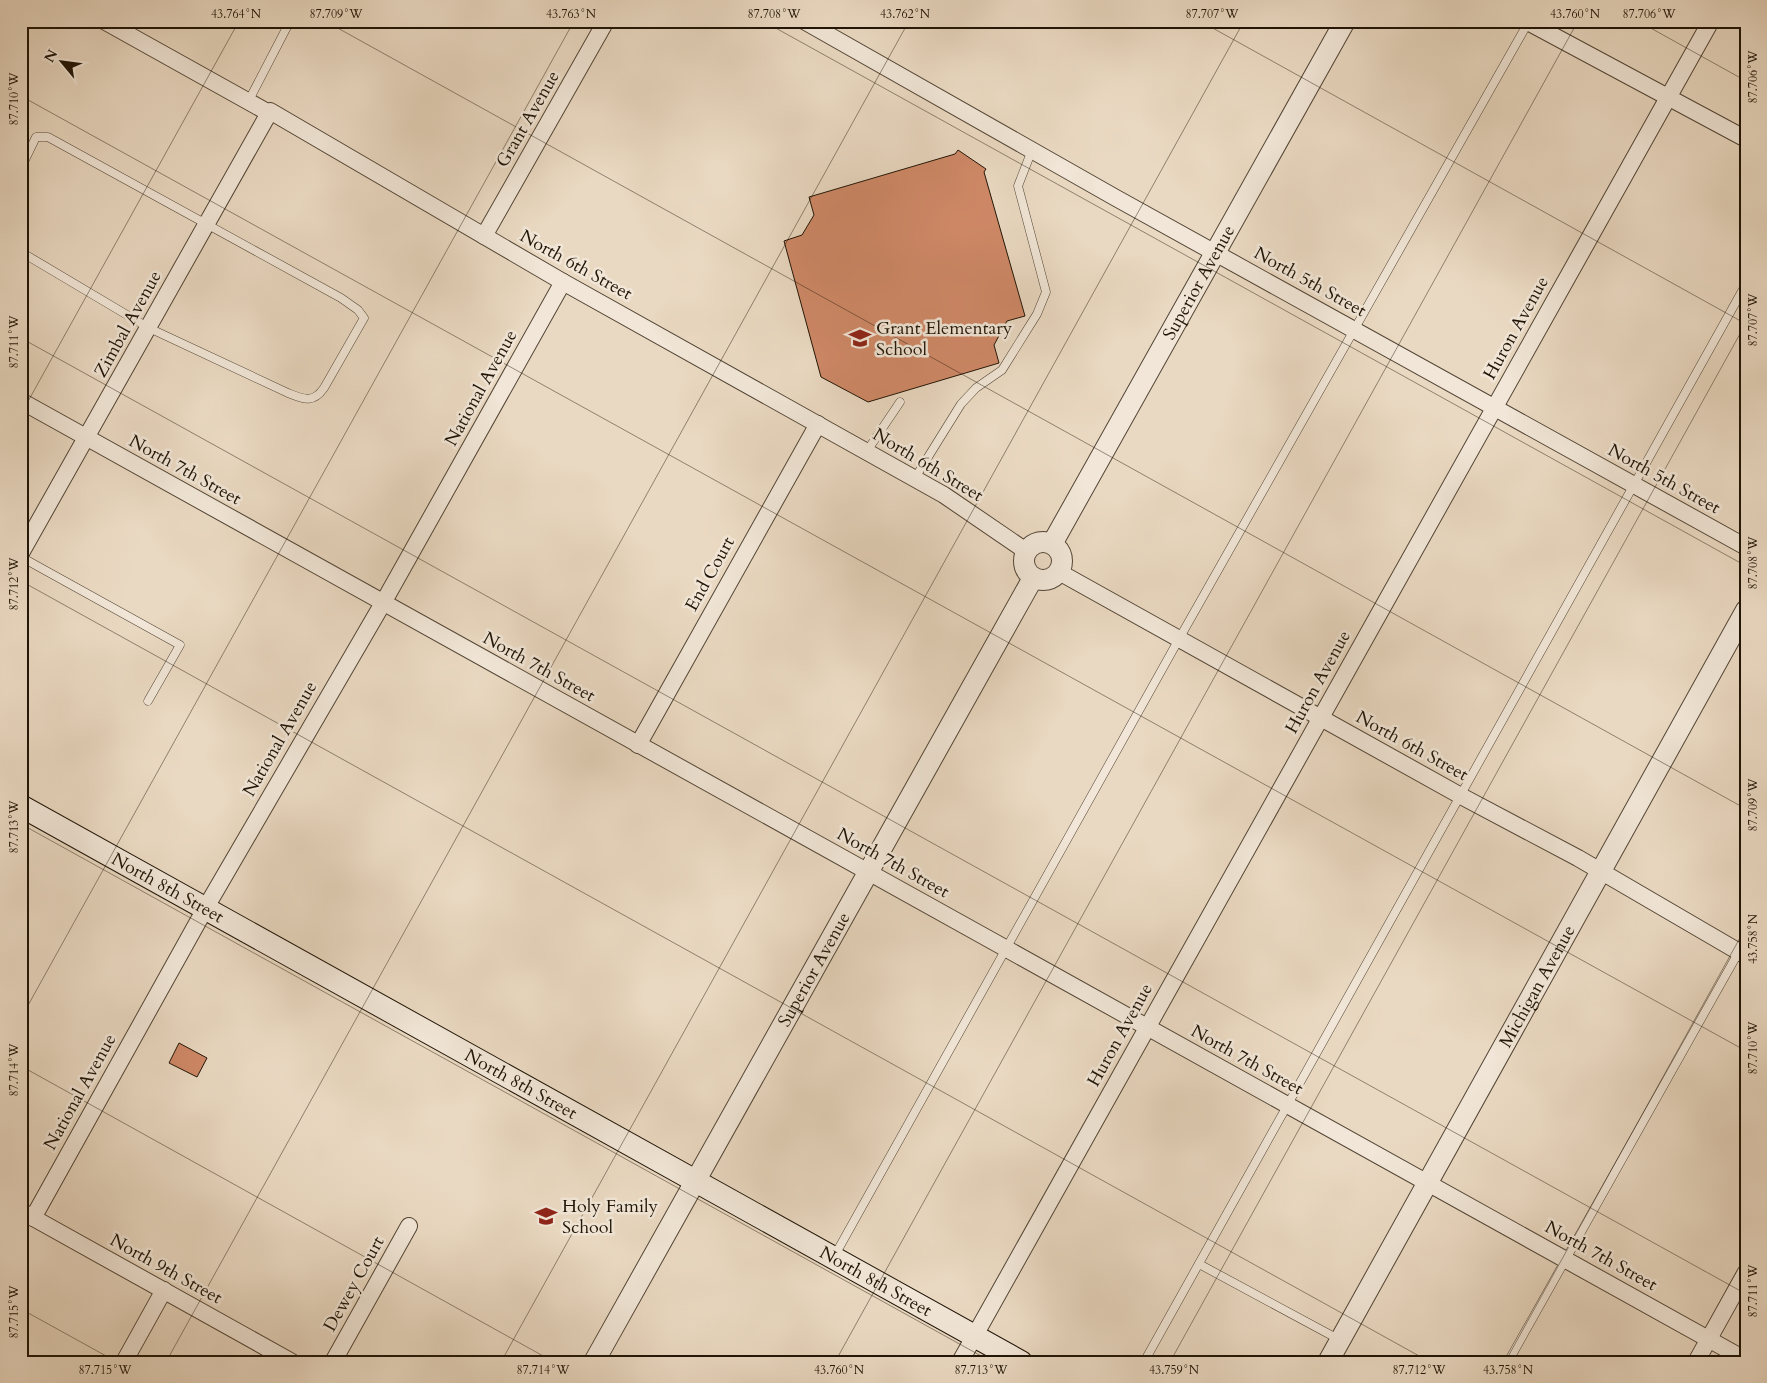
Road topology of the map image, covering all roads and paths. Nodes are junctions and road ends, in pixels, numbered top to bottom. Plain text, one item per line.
1 (104, 21) edge
2 (606, 21) edge
3 (804, 21) edge
4 (1345, 21) edge
5 (1711, 21) edge
6 (1528, 22) edge
7 (288, 25) dead end
8 (1668, 97) junction
9 (248, 102) junction
10 (269, 113) junction
11 (1746, 140) edge
12 (1032, 150) junction
13 (21, 168) edge
14 (207, 224) junction
15 (484, 236) junction
16 (21, 252) edge
17 (1215, 252) junction
18 (563, 282) junction
19 (1746, 284) edge
20 (149, 328) junction
21 (1354, 328) junction
22 (21, 401) edge
23 (900, 402) dead end
24 (1494, 408) junction
25 (818, 424) junction
26 (88, 438) junction
27 (867, 451) junction
28 (915, 478) junction
29 (1634, 486) junction
30 (1052, 544) junction
31 (1746, 547) edge
32 (1026, 551) junction
33 (21, 554) edge
34 (21, 557) edge
35 (1059, 572) junction
36 (1033, 578) junction
37 (383, 603) junction
38 (1746, 610) edge
39 (1179, 639) junction
40 (148, 701) dead end
41 (1320, 718) junction
42 (638, 744) junction
43 (1460, 796) junction
44 (21, 806) edge
45 (869, 871) junction
46 (1599, 871) junction
47 (204, 909) junction
48 (1006, 948) junction
49 (1743, 949) edge
50 (1147, 1028) junction
51 (1288, 1105) junction
52 (696, 1180) junction
53 (1428, 1184) junction
54 (27, 1214) edge
55 (409, 1226) dead end
56 (1565, 1258) junction
57 (833, 1259) junction
58 (1199, 1264) junction
59 (1746, 1272) edge
60 (164, 1290) junction
61 (974, 1335) junction
62 (1708, 1339) junction
63 (1340, 1340) junction
64 (1746, 1360) edge
65 (124, 1362) edge
66 (292, 1362) edge
67 (333, 1362) edge
68 (594, 1362) edge
69 (960, 1362) edge
70 (1021, 1362) edge
71 (1144, 1362) edge
72 (1328, 1362) edge
73 (1508, 1362) edge
74 (1696, 1362) edge

1 - 9 street, North 6th Street
2 - 15 street, Grant Avenue
3 - 12 street, North 5th Street
4 - 17 street, Superior Avenue
5 - 8 street, Huron Avenue
6 - 8 street
6 - 21 lane
7 - 9 lane
8 - 11 street
8 - 24 street, Huron Avenue
9 - 10 street, North 6th Street
10 - 14 street, Zimbal Avenue
10 - 15 street, North 6th Street
12 - 17 street, North 5th Street
12 - 28 lane
13 - 14 lane
14 - 20 street, Zimbal Avenue
14 - 20 lane
15 - 18 street, North 6th Street
16 - 20 lane
17 - 21 street, North 5th Street
17 - 30 street, Superior Avenue
18 - 25 street, North 6th Street
18 - 37 street, National Avenue
19 - 29 lane
20 - 26 street, Zimbal Avenue
21 - 24 street, North 5th Street
21 - 39 lane
22 - 26 street, North 7th Street
23 - 27 lane
24 - 29 street, North 5th Street
24 - 41 street, Huron Avenue
25 - 27 street, North 6th Street
25 - 42 street, End Court
26 - 33 street, Zimbal Avenue
26 - 37 street, North 7th Street
27 - 28 street, North 6th Street
28 - 32 street, North 6th Street
29 - 31 street, North 5th Street
29 - 43 lane
30 - 32 street
30 - 35 street
32 - 36 street
34 - 40 lane
35 - 36 street
35 - 39 street, North 6th Street
36 - 45 street, Superior Avenue
37 - 42 street, North 7th Street
37 - 47 street, National Avenue
38 - 46 street, Michigan Avenue
39 - 41 street, North 6th Street
39 - 48 lane
41 - 43 street, North 6th Street
41 - 50 street, Huron Avenue
42 - 45 street, North 7th Street
43 - 46 street, North 6th Street
43 - 51 lane
44 - 47 main road, North 8th Street
45 - 48 street, North 7th Street
45 - 52 street, Superior Avenue
46 - 49 street, North 6th Street
46 - 53 street, Michigan Avenue
47 - 52 main road, North 8th Street
47 - 54 street, National Avenue
48 - 50 street, North 7th Street
48 - 57 lane
49 - 56 lane
50 - 51 street, North 7th Street
50 - 61 street, Huron Avenue
51 - 53 street, North 7th Street
51 - 58 lane
52 - 57 main road, North 8th Street
52 - 68 street, Superior Avenue
53 - 56 street, North 7th Street
53 - 63 street, Michigan Avenue
54 - 60 street, North 9th Street
55 - 67 street, Dewey Court
56 - 62 street, North 7th Street
56 - 73 lane
57 - 61 main road, North 8th Street
58 - 63 lane
58 - 71 lane
59 - 62 street
60 - 65 street
60 - 66 street, North 9th Street
61 - 69 street, Huron Avenue
61 - 70 main road, North 8th Street
62 - 64 street, North 7th Street
62 - 74 street
63 - 72 street, Michigan Avenue

